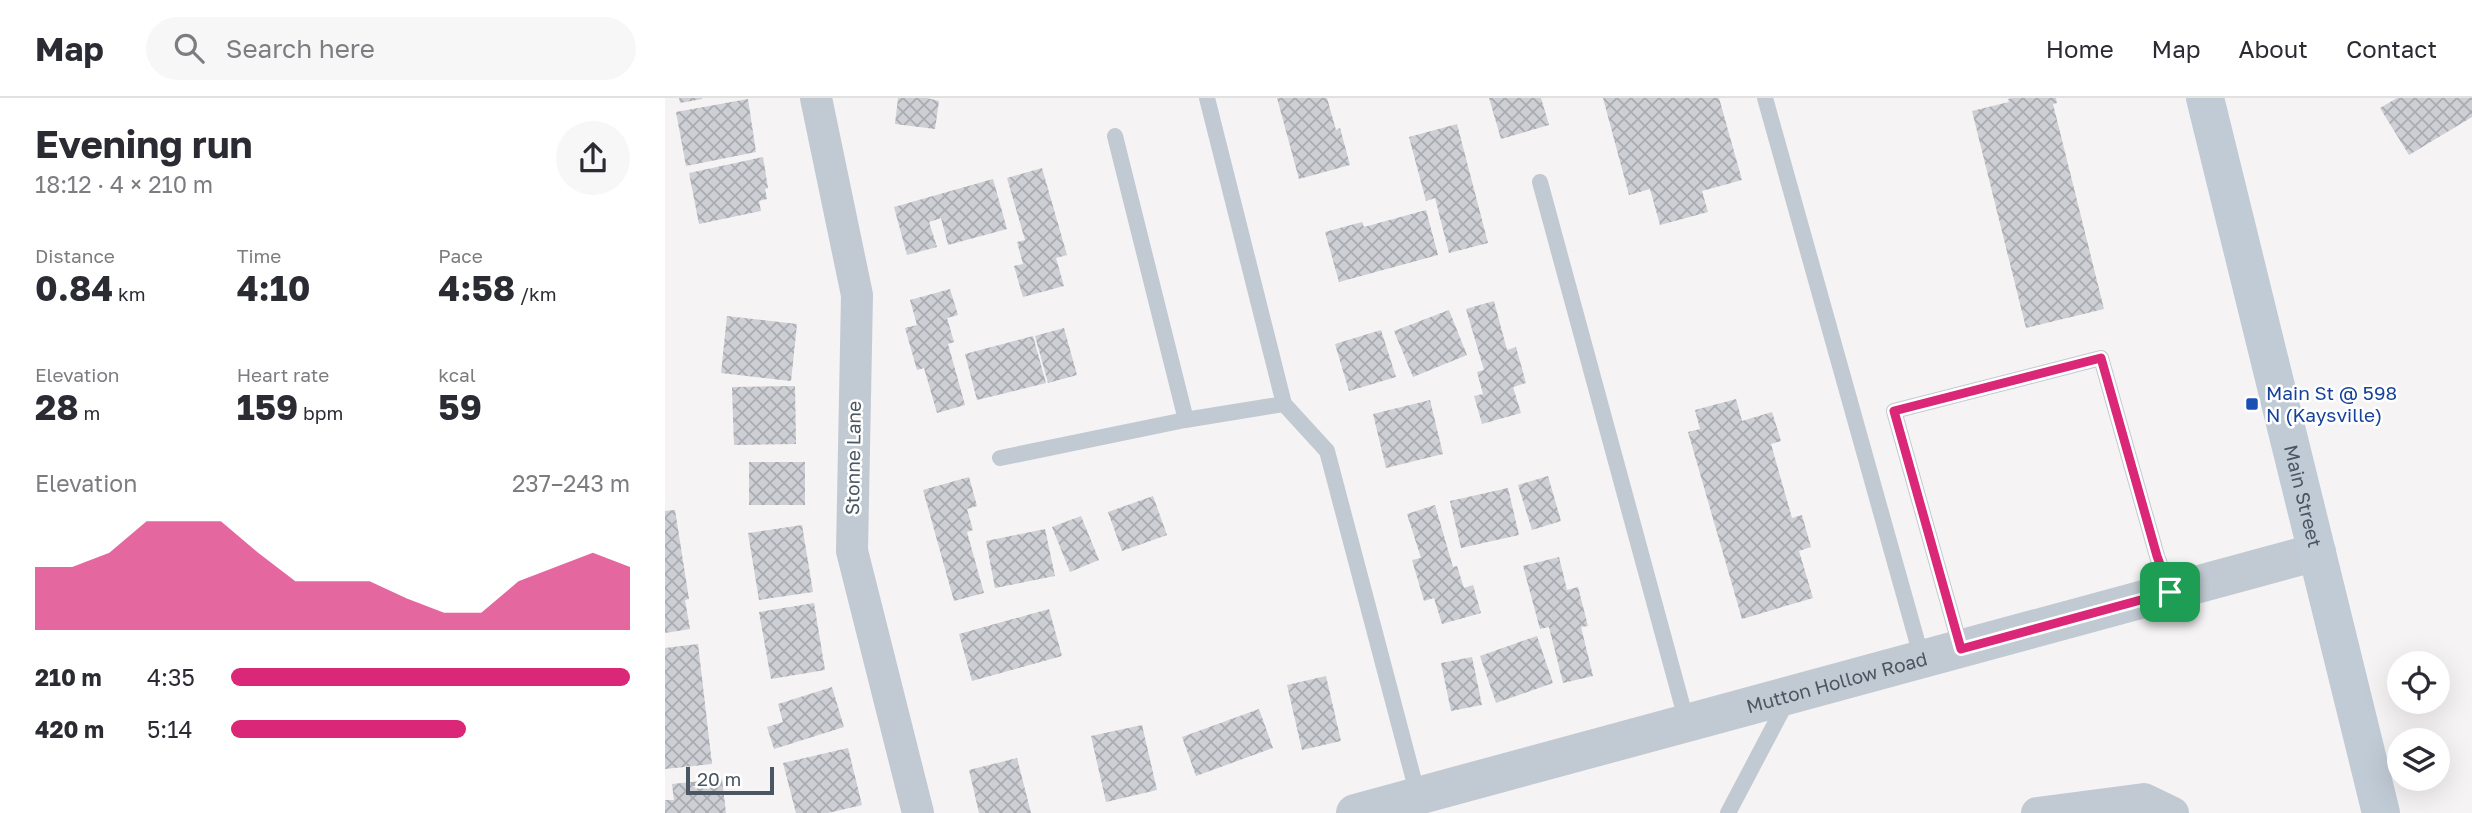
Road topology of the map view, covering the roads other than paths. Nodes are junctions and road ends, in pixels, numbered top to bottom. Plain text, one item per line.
1 (816, 98) edge
2 (1207, 98) edge
3 (1765, 98) edge
4 (2205, 98) edge
5 (1115, 135) dead end
6 (1540, 182) dead end
7 (1284, 404) junction
8 (1186, 420) junction
9 (1000, 458) dead end
10 (2317, 552) junction
11 (2170, 592) junction
12 (1961, 649) junction
13 (1922, 660) junction
14 (1790, 695) junction
15 (1688, 723) junction
16 (1418, 796) junction
17 (918, 813) edge
18 (1355, 813) edge
19 (1728, 813) edge
20 (2037, 813) edge
21 (2173, 813) edge
22 (2381, 813) edge

1 - 17 street, Stonne Lane
2 - 7 lane
3 - 13 lane
4 - 10 main road, Main Street
5 - 8 lane
6 - 15 lane
7 - 8 lane
7 - 16 lane
8 - 9 lane
10 - 11 street, Mutton Hollow Road
10 - 22 main road, Main Street
11 - 12 street, Mutton Hollow Road
11 - 12 lane
12 - 13 street, Mutton Hollow Road
13 - 14 street, Mutton Hollow Road
14 - 15 street, Mutton Hollow Road
14 - 19 lane
15 - 16 street, Mutton Hollow Road
16 - 18 street, Mutton Hollow Road
20 - 21 street

